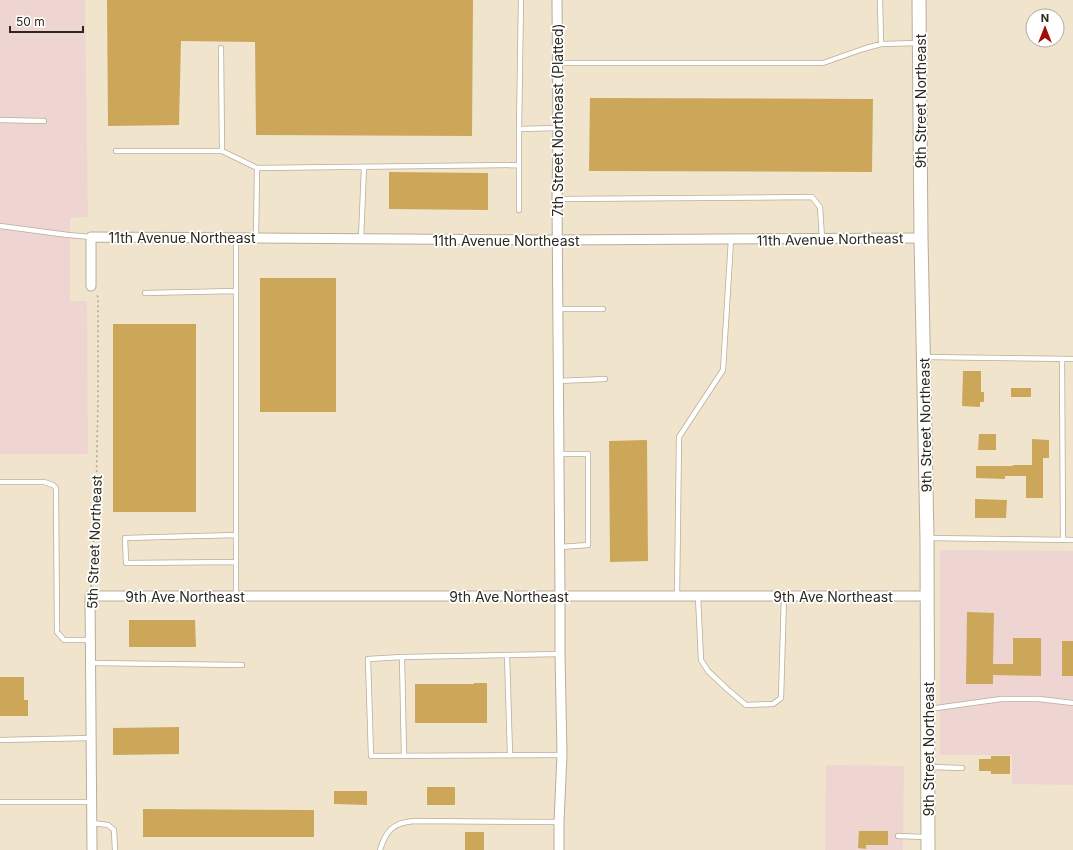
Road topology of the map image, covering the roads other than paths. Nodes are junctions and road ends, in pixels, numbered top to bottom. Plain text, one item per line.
1 (521, 0) edge
2 (557, 0) edge
3 (880, 0) edge
4 (919, 0) edge
5 (920, 43) junction
6 (881, 44) junction
7 (221, 48) dead end
8 (558, 63) junction
9 (0, 120) edge
10 (44, 121) dead end
11 (558, 128) junction
12 (519, 129) junction
13 (116, 151) dead end
14 (222, 151) junction
15 (519, 165) junction
16 (364, 167) junction
17 (257, 168) junction
18 (556, 199) junction
19 (519, 210) dead end
20 (0, 226) edge
21 (91, 237) junction
22 (236, 238) junction
23 (256, 238) junction
24 (822, 238) junction
25 (921, 238) junction
26 (361, 239) junction
27 (557, 240) junction
28 (731, 240) junction
29 (91, 286) road end
30 (236, 291) junction
31 (144, 293) dead end
32 (602, 308) dead end
33 (558, 309) junction
34 (924, 357) junction
35 (1062, 358) junction
36 (1073, 359) edge
37 (606, 380) dead end
38 (558, 381) junction
39 (559, 454) junction
40 (0, 482) edge
41 (236, 535) junction
42 (927, 538) junction
43 (1063, 540) junction
44 (1073, 540) edge
45 (560, 547) junction
46 (236, 562) junction
47 (90, 596) joint
48 (236, 596) junction
49 (560, 596) junction
50 (677, 596) junction
51 (698, 596) junction
52 (784, 596) junction
53 (927, 596) junction
54 (91, 640) junction
55 (560, 654) junction
56 (507, 655) junction
57 (402, 657) junction
58 (91, 663) junction
59 (242, 665) dead end
60 (1073, 703) edge
61 (928, 710) junction
62 (91, 738) junction
63 (0, 740) edge
64 (510, 755) junction
65 (562, 755) junction
66 (404, 756) junction
67 (928, 767) junction
68 (962, 768) dead end
69 (0, 802) edge
70 (92, 802) junction
71 (559, 822) junction
72 (92, 823) junction
73 (898, 836) dead end
74 (928, 837) junction
75 (92, 850) edge
76 (115, 850) edge
77 (380, 850) edge
78 (559, 850) edge
79 (928, 850) edge

1 - 12 lane
2 - 8 street, 7th Street Northeast (Platted)
3 - 6 lane
4 - 5 street, 9th Street Northeast
5 - 6 lane
5 - 25 street, 9th Street Northeast
6 - 8 lane
7 - 14 lane
8 - 11 street, 7th Street Northeast (Platted)
9 - 10 lane
11 - 12 lane
11 - 18 street, 7th Street Northeast (Platted)
12 - 15 lane
13 - 14 lane
14 - 17 lane
15 - 16 lane
15 - 19 lane
16 - 17 lane
16 - 26 lane
17 - 23 lane
18 - 24 lane
18 - 27 street, 7th Street Northeast (Platted)
20 - 21 lane
21 - 22 street, 11th Avenue Northeast
21 - 29 street
22 - 23 street, 11th Avenue Northeast
22 - 30 lane
23 - 26 street, 11th Avenue Northeast
24 - 25 street, 11th Avenue Northeast
24 - 28 street, 11th Avenue Northeast
25 - 34 street, 9th Street Northeast
26 - 27 street, 11th Avenue Northeast
27 - 28 street, 11th Avenue Northeast
27 - 33 street, 7th Street Northeast (Platted)
28 - 50 lane
30 - 31 lane
30 - 41 lane
32 - 33 lane
33 - 38 street, 7th Street Northeast (Platted)
34 - 35 lane
34 - 42 street, 9th Street Northeast
35 - 36 lane
35 - 43 lane
37 - 38 lane
38 - 39 street, 7th Street Northeast (Platted)
39 - 45 street, 7th Street Northeast (Platted)
39 - 45 lane
40 - 54 lane
41 - 46 lane
41 - 46 lane
42 - 43 lane
42 - 53 street, 9th Street Northeast
43 - 44 lane
45 - 49 street, 7th Street Northeast (Platted)
46 - 48 lane
47 - 48 street, 9th Ave Northeast
47 - 54 street, 5th Street Northeast
48 - 49 street, 9th Ave Northeast
49 - 50 street, 9th Ave Northeast
49 - 55 street, 7th Street Northeast (Platted)
50 - 51 street, 9th Ave Northeast
51 - 52 street, 9th Ave Northeast
51 - 52 lane
52 - 53 street, 9th Ave Northeast
53 - 61 street, 9th Street Northeast
54 - 58 street, 5th Street Northeast
55 - 56 lane
55 - 65 street, 7th Street Northeast (Platted)
56 - 57 lane
56 - 64 lane
57 - 66 lane
57 - 66 lane
58 - 59 lane
58 - 62 street, 5th Street Northeast
60 - 61 lane
61 - 67 street, 9th Street Northeast
62 - 63 lane
62 - 70 street, 5th Street Northeast
64 - 65 lane
64 - 66 lane
65 - 71 street, 7th Street Northeast (Platted)
67 - 68 lane
67 - 74 street, 9th Street Northeast
69 - 70 lane
70 - 72 street, 5th Street Northeast
71 - 77 lane
71 - 78 street, 7th Street Northeast (Platted)
72 - 75 street, 5th Street Northeast
72 - 76 lane
73 - 74 lane
74 - 79 street, 9th Street Northeast

